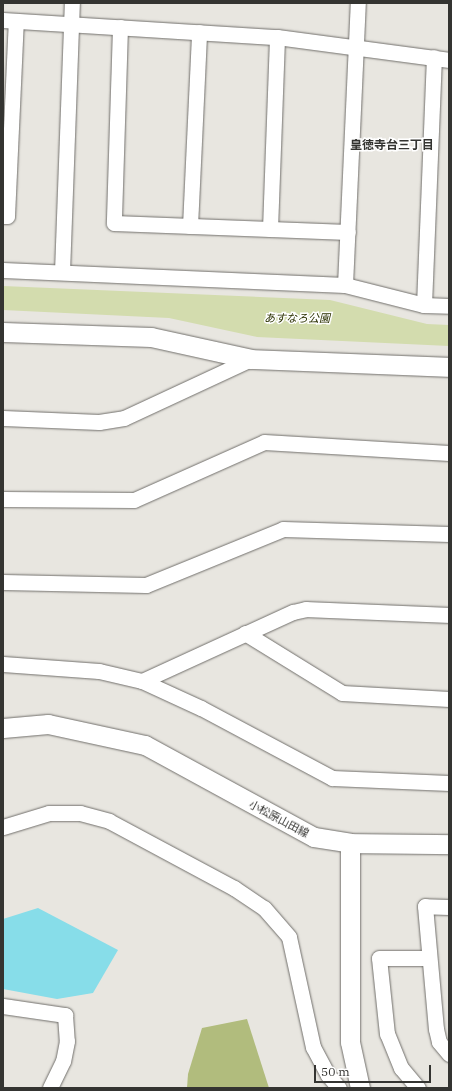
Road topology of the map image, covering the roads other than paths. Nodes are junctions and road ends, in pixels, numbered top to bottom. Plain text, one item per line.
1 (72, 3) edge
2 (358, 3) edge
3 (9, 21) edge
4 (72, 24) junction
5 (120, 27) junction
6 (199, 32) junction
7 (277, 36) junction
8 (356, 46) junction
9 (434, 57) junction
10 (449, 60) edge
11 (3, 216) edge
12 (190, 226) junction
13 (270, 230) junction
14 (348, 232) junction
15 (3, 270) edge
16 (62, 272) junction
17 (345, 285) junction
18 (424, 305) junction
19 (449, 306) edge
20 (3, 332) edge
21 (252, 358) junction
22 (449, 367) edge
23 (3, 418) edge
24 (449, 453) edge
25 (3, 499) edge
26 (449, 534) edge
27 (3, 582) edge
28 (449, 615) edge
29 (245, 633) junction
30 (3, 664) edge
31 (142, 681) junction
32 (449, 699) edge
33 (3, 728) edge
34 (449, 783) edge
35 (3, 827) edge
36 (350, 843) junction
37 (449, 844) edge
38 (449, 907) edge
39 (430, 958) junction
40 (3, 1006) edge
41 (449, 1054) edge
42 (50, 1088) edge
43 (339, 1088) edge
44 (360, 1088) edge
45 (418, 1088) edge

1 - 4 street
2 - 8 street
3 - 4 street
3 - 11 street
4 - 5 street
4 - 16 street
5 - 6 street
5 - 12 street
6 - 7 street
6 - 12 street
7 - 8 street
7 - 13 street
8 - 9 street
8 - 14 street
9 - 10 street
9 - 18 street
12 - 13 street
13 - 14 street
14 - 17 street
15 - 16 street
16 - 17 street
17 - 18 street
18 - 19 street
20 - 21 street
21 - 22 street
21 - 23 street
24 - 25 street
26 - 27 street
28 - 29 street
29 - 31 street
29 - 32 street
30 - 31 street
31 - 34 street
33 - 36 street, 小松原山田線
35 - 43 street
36 - 37 street, 小松原山田線
36 - 44 street
38 - 39 street
39 - 41 street
39 - 45 street
40 - 42 street

